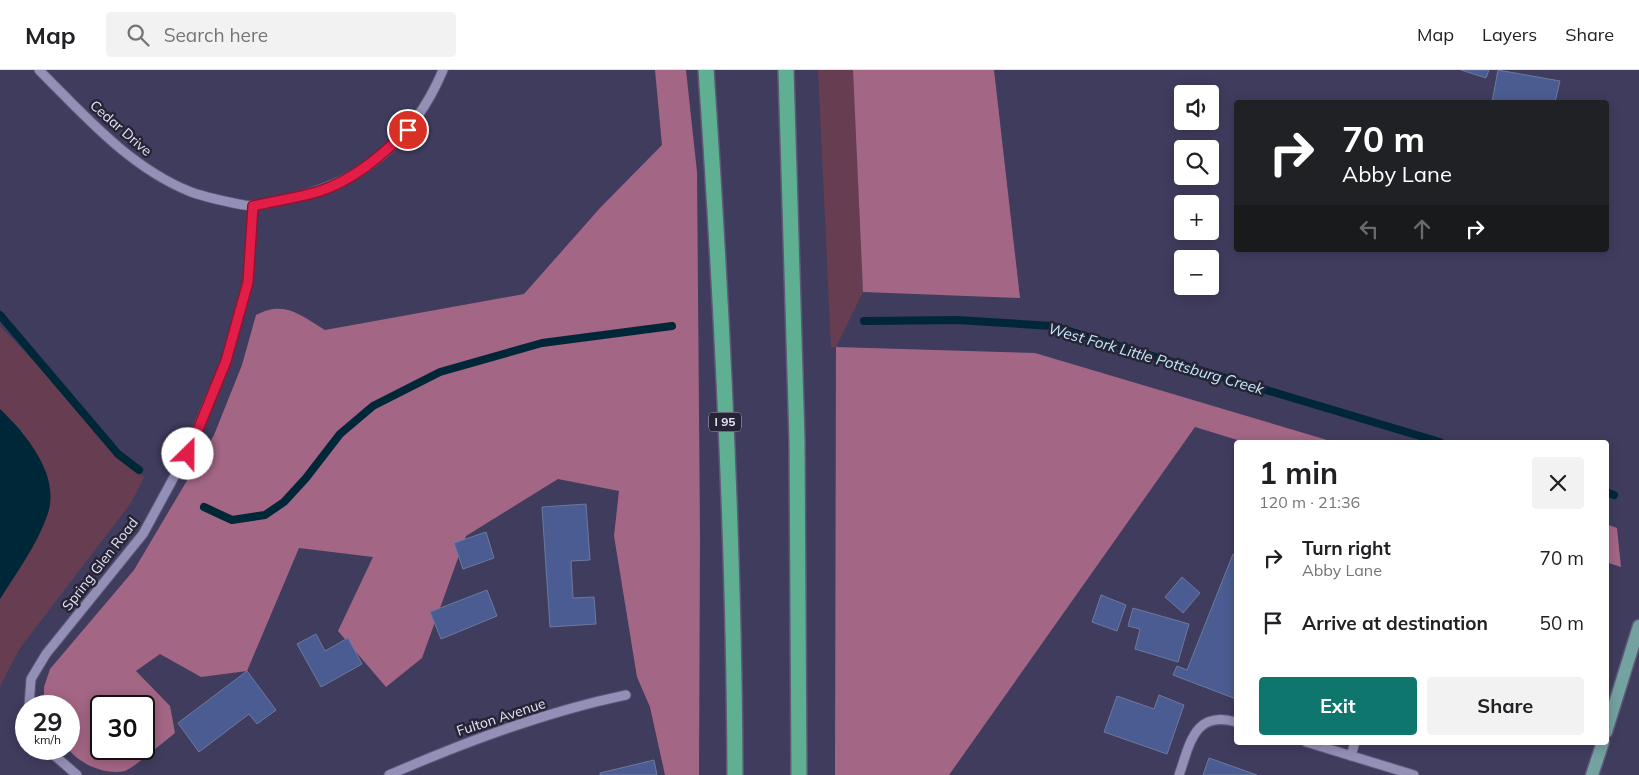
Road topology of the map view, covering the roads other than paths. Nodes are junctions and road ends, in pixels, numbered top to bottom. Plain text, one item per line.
1 (39, 70) edge
2 (442, 70) edge
3 (706, 70) edge
4 (786, 70) edge
5 (253, 206) junction
6 (1639, 626) edge
7 (30, 695) edge
8 (626, 696) dead end
9 (1609, 714) edge
10 (1234, 722) edge
11 (1316, 745) edge
12 (1354, 745) edge
13 (1602, 745) edge
14 (1351, 756) junction
15 (60, 760) edge
16 (77, 775) edge
17 (389, 775) edge
18 (735, 775) edge
19 (799, 775) edge
20 (1179, 775) edge
21 (1414, 775) edge
22 (1592, 775) edge

1 - 5 street, Cedar Drive
2 - 5 street
3 - 18 highway, I 95
4 - 19 highway
5 - 7 street, Spring Glen Road
6 - 9 main road
8 - 17 street, Fulton Avenue
10 - 20 street
11 - 14 street
12 - 14 street
13 - 22 main road
14 - 21 street
15 - 16 street

